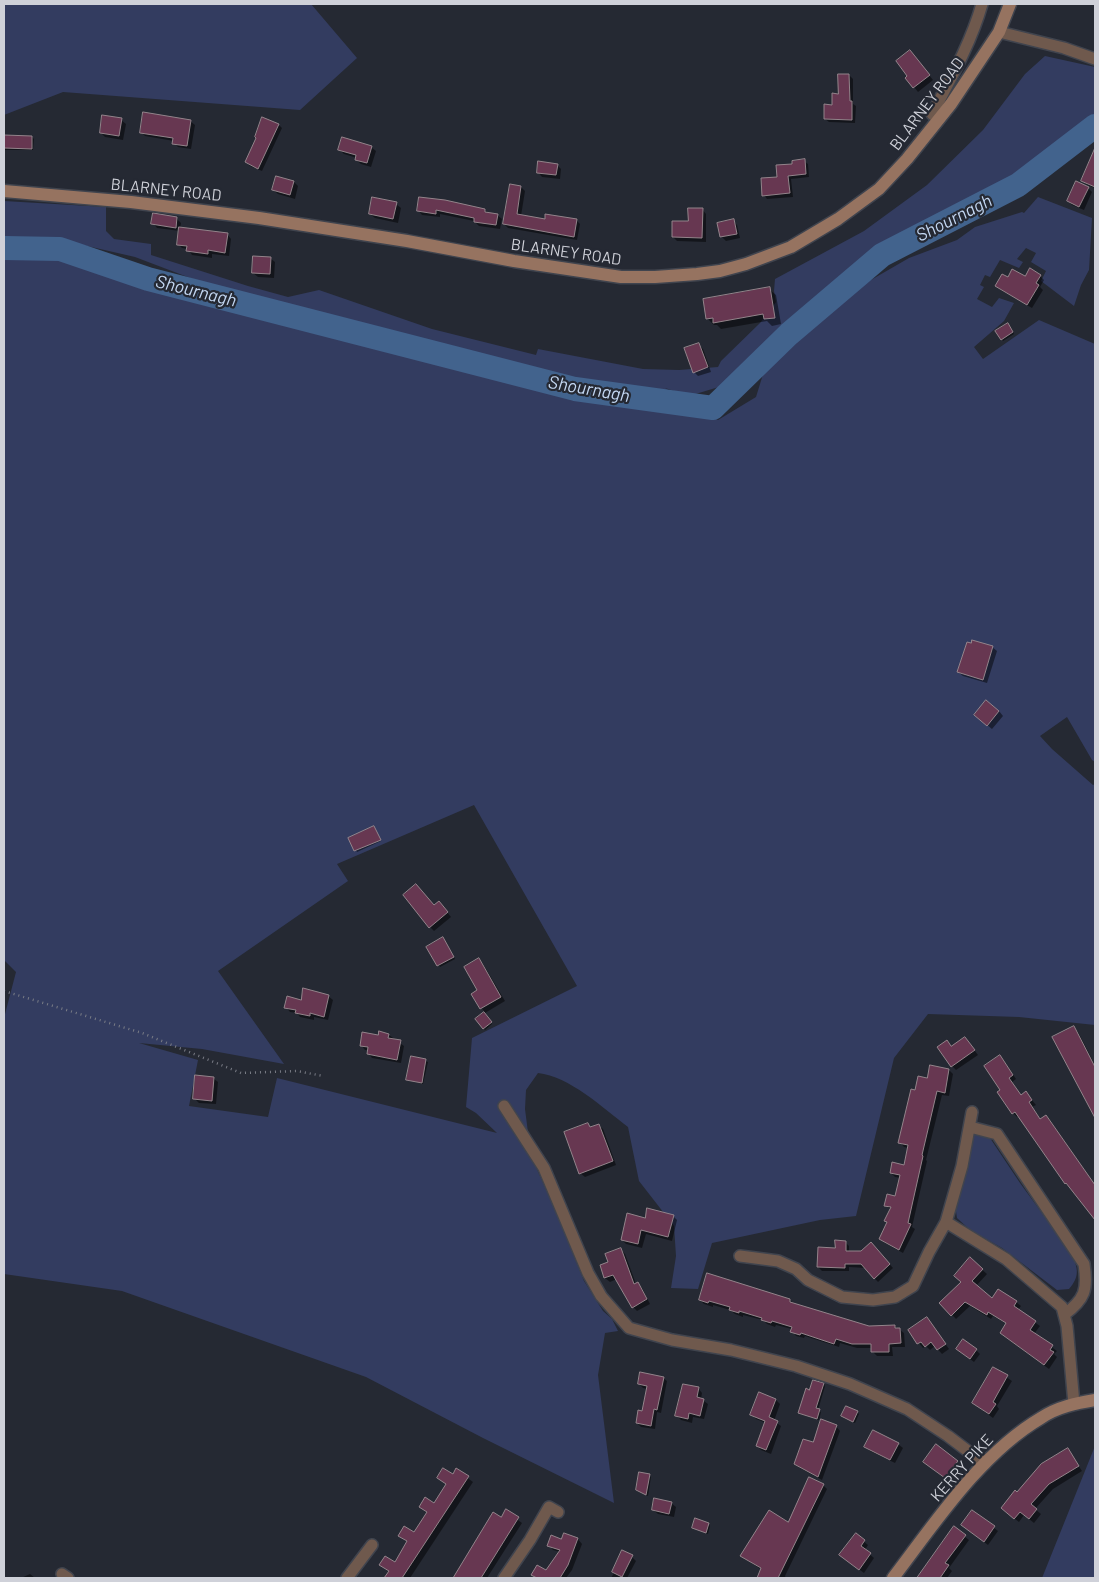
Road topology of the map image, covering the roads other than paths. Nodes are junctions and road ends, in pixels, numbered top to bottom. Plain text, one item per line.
1 (982, 4) edge
2 (1010, 4) edge
3 (999, 32) junction
4 (1095, 59) edge
5 (939, 119) junction
6 (4, 191) edge
7 (504, 1106) dead end
8 (972, 1112) dead end
9 (970, 1127) junction
10 (946, 1222) junction
11 (740, 1256) dead end
12 (1064, 1315) junction
13 (1095, 1400) edge
14 (1074, 1404) junction
15 (985, 1464) junction
16 (558, 1512) dead end
17 (372, 1545) dead end
18 (347, 1578) edge
19 (504, 1578) edge
20 (893, 1578) edge

1 - 5 street
2 - 3 main road, BLARNEY ROAD
3 - 4 street
3 - 5 main road, BLARNEY ROAD
5 - 6 main road, BLARNEY ROAD
7 - 15 street
8 - 9 street
9 - 10 street
9 - 12 street
10 - 11 street
10 - 12 street
12 - 14 street
13 - 14 main road, KERRY PIKE
14 - 15 main road, KERRY PIKE
15 - 20 main road, KERRY PIKE
16 - 19 street
17 - 18 street

